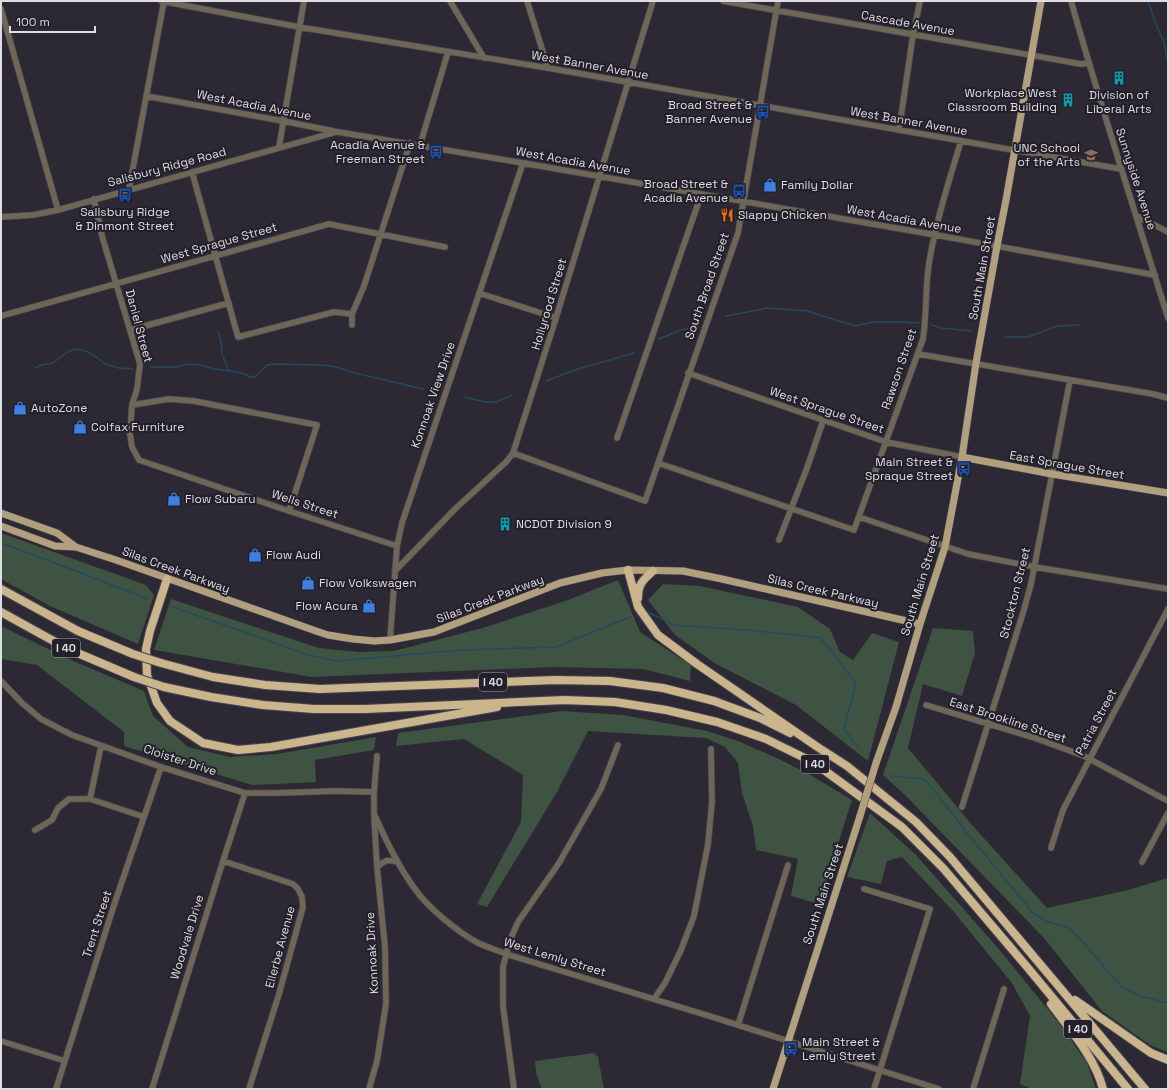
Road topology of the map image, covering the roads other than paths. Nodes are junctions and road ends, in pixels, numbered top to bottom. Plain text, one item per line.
1 (163, 1) edge
2 (304, 1) edge
3 (450, 1) edge
4 (527, 1) edge
5 (653, 1) edge
6 (723, 1) edge
7 (778, 1) edge
8 (920, 1) edge
9 (1041, 1) edge
10 (1071, 1) edge
11 (1, 9) edge
12 (776, 11) junction
13 (299, 27) junction
14 (913, 35) junction
15 (448, 52) junction
16 (1032, 55) junction
17 (484, 58) junction
18 (1089, 63) junction
19 (548, 68) junction
20 (629, 83) junction
21 (146, 96) junction
22 (759, 106) junction
23 (283, 121) junction
24 (898, 130) junction
25 (338, 132) junction
26 (961, 141) junction
27 (410, 143) junction
28 (420, 145) junction
29 (280, 147) junction
30 (1014, 151) junction
31 (523, 163) junction
32 (1121, 169) junction
33 (192, 172) junction
34 (600, 177) junction
35 (129, 189) junction
36 (701, 194) junction
37 (94, 199) junction
38 (743, 202) junction
39 (58, 210) junction
40 (1137, 216) junction
41 (1, 218) edge
42 (1168, 232) edge
43 (381, 234) junction
44 (934, 235) junction
45 (997, 246) junction
46 (446, 247) dead end
47 (216, 256) junction
48 (1155, 275) junction
49 (116, 284) junction
50 (479, 293) junction
51 (229, 302) junction
52 (352, 314) junction
53 (1167, 314) edge
54 (1, 316) edge
55 (556, 318) junction
56 (352, 325) dead end
57 (130, 330) junction
58 (918, 354) junction
59 (976, 363) junction
60 (688, 374) junction
61 (1070, 380) junction
62 (1168, 398) edge
63 (132, 405) junction
64 (823, 421) junction
65 (617, 438) dead end
66 (886, 442) junction
67 (514, 453) junction
68 (962, 457) junction
69 (138, 460) joint
70 (658, 463) junction
71 (1052, 474) junction
72 (1168, 494) edge
73 (790, 509) junction
74 (289, 511) junction
75 (1, 513) edge
76 (859, 517) junction
77 (1, 526) edge
78 (779, 540) dead end
79 (397, 546) junction
80 (76, 547) junction
81 (945, 547) junction
82 (1035, 567) junction
83 (628, 570) junction
84 (395, 571) junction
85 (653, 571) junction
86 (167, 579) junction
87 (1, 589) edge
88 (1168, 589) edge
89 (638, 607) junction
90 (1168, 609) edge
91 (1, 612) edge
92 (920, 624) junction
93 (390, 640) junction
94 (1, 681) edge
95 (529, 702) junction
96 (926, 705) dead end
97 (989, 724) junction
98 (101, 746) junction
99 (618, 746) dead end
100 (816, 746) junction
101 (711, 749) dead end
102 (377, 756) dead end
103 (1089, 759) junction
104 (162, 767) junction
105 (245, 792) junction
106 (374, 792) junction
107 (90, 796) junction
108 (1168, 801) edge
109 (962, 807) dead end
110 (1168, 813) edge
111 (374, 814) junction
112 (144, 817) junction
113 (35, 830) dead end
114 (1051, 848) dead end
115 (223, 861) junction
116 (398, 862) junction
117 (1142, 862) dead end
118 (788, 865) dead end
119 (377, 867) junction
120 (864, 889) dead end
121 (506, 954) junction
122 (1028, 968) junction
123 (1004, 989) dead end
124 (1066, 994) junction
125 (654, 999) junction
126 (738, 1025) junction
127 (1, 1041) edge
128 (788, 1041) junction
129 (65, 1060) junction
130 (1168, 1060) edge
131 (880, 1070) junction
132 (56, 1089) edge
133 (152, 1089) edge
134 (249, 1089) edge
135 (369, 1089) edge
136 (514, 1089) edge
137 (772, 1089) edge
138 (874, 1089) edge
139 (939, 1089) edge
140 (973, 1089) edge
141 (1103, 1089) edge
142 (1128, 1089) edge
143 (1145, 1089) edge

1 - 13 street, West Banner Avenue
1 - 21 street
2 - 13 street
3 - 17 street
4 - 19 street
5 - 20 street, Hollyrood Street
6 - 12 street, Cascade Avenue
7 - 12 street, South Broad Street
8 - 14 street
9 - 16 main road, South Main Street
10 - 18 street, Sunnyside Avenue
11 - 39 street
12 - 14 street, Cascade Avenue
12 - 22 street, South Broad Street
13 - 15 street, West Banner Avenue
13 - 23 street
14 - 16 street, Cascade Avenue
14 - 24 street
15 - 17 street, West Banner Avenue
15 - 28 street
16 - 18 street, Cascade Avenue
16 - 30 main road, South Main Street
17 - 19 street, West Banner Avenue
18 - 32 street, Sunnyside Avenue
19 - 20 street, West Banner Avenue
20 - 22 street, West Banner Avenue
20 - 34 street, Hollyrood Street
21 - 23 street, West Acadia Avenue
21 - 35 street
22 - 24 street, West Banner Avenue
22 - 38 street, South Broad Street
23 - 25 street, West Acadia Avenue
23 - 29 street
24 - 26 street, West Banner Avenue
25 - 27 street, West Acadia Avenue
25 - 29 street, Salisbury Ridge Road
26 - 30 street, West Banner Avenue
26 - 44 street, Rawson Street
27 - 28 street, West Acadia Avenue
27 - 43 street
28 - 31 street, West Acadia Avenue
29 - 33 street, Salisbury Ridge Road
30 - 32 street, West Banner Avenue
30 - 45 main road, South Main Street
31 - 34 street, West Acadia Avenue
31 - 50 street, Konnoak View Drive
32 - 40 street, Sunnyside Avenue
33 - 35 street, Salisbury Ridge Road
33 - 47 street
34 - 36 street, West Acadia Avenue
34 - 55 street, Hollyrood Street
35 - 37 street, Salisbury Ridge Road
36 - 38 street, West Acadia Avenue
36 - 65 street
37 - 39 street, Salisbury Ridge Road
37 - 49 street, Daniel Street
38 - 44 street, West Acadia Avenue
38 - 60 street, South Broad Street
39 - 41 street, Salisbury Ridge Road
40 - 42 street
40 - 48 street, Sunnyside Avenue
43 - 46 street, West Sprague Street
43 - 47 street, West Sprague Street
43 - 52 street
44 - 45 street, West Acadia Avenue
44 - 58 street, Rawson Street
45 - 48 street, West Acadia Avenue
45 - 59 main road, South Main Street
47 - 49 street, West Sprague Street
47 - 51 street
48 - 53 street, Sunnyside Avenue
49 - 54 street, West Sprague Street
49 - 57 street, Daniel Street
50 - 55 street
50 - 79 street, Konnoak View Drive
51 - 52 street
51 - 57 street
52 - 56 street
55 - 67 street, Hollyrood Street
57 - 63 street, Daniel Street
58 - 59 street
58 - 66 street, Rawson Street
59 - 61 street
59 - 68 main road, South Main Street
60 - 64 street, West Sprague Street
60 - 70 street, South Broad Street
61 - 62 street
61 - 71 street, Stockton Street
63 - 69 street, Daniel Street
63 - 74 street
64 - 66 street, West Sprague Street
64 - 73 street
66 - 68 street, West Sprague Street
66 - 76 street, Rawson Street
67 - 70 street, South Broad Street
67 - 84 street, Hollyrood Street
68 - 71 main road, East Sprague Street
68 - 81 main road, South Main Street
69 - 74 street, Wells Street
70 - 73 street
71 - 72 main road, East Sprague Street
71 - 82 street, Stockton Street
73 - 76 street, Rawson Street
73 - 78 street
74 - 79 street, Wells Street
75 - 80 main road, Silas Creek Parkway
76 - 81 street
77 - 80 main road, Silas Creek Parkway
79 - 84 street, Konnoak View Drive
80 - 86 main road, Silas Creek Parkway
81 - 82 street
81 - 92 main road, South Main Street
82 - 88 street
82 - 97 street, Stockton Street
83 - 85 main road, Silas Creek Parkway
83 - 89 highway
83 - 93 main road, Silas Creek Parkway
84 - 93 street, Konnoak View Drive
85 - 89 highway
85 - 92 main road, Silas Creek Parkway
86 - 93 main road, Silas Creek Parkway
86 - 95 highway
87 - 100 highway, I 40, bridge
89 - 100 highway
90 - 103 street, Patria Street
91 - 95 highway, I 40, bridge
92 - 128 main road, South Main Street, bridge
94 - 98 street, Cloister Drive
95 - 122 highway, I 40
96 - 97 street, East Brookline Street
97 - 103 street, East Brookline Street
97 - 109 street, Stockton Street
98 - 104 street, Cloister Drive
98 - 107 street
99 - 121 street
100 - 124 highway, I 40
101 - 125 street
102 - 106 street, Konnoak Drive
103 - 108 street, East Brookline Street
103 - 114 street, Patria Street
104 - 105 street, Cloister Drive
104 - 112 street, Trent Street
105 - 106 street, Cloister Drive
105 - 115 street, Woodvale Drive
106 - 111 street, Konnoak Drive
107 - 112 street
107 - 113 street
110 - 117 street
111 - 116 street, West Lemly Street
111 - 119 street, Konnoak Drive
112 - 129 street, Trent Street
115 - 133 street, Woodvale Drive
115 - 134 street, Ellerbe Avenue
116 - 119 street
116 - 121 street, West Lemly Street
118 - 126 street
119 - 135 street, Konnoak Drive
120 - 131 street
121 - 125 street, West Lemly Street
121 - 136 street
122 - 141 highway
122 - 142 highway, I 40
123 - 140 street
124 - 130 highway
124 - 143 highway, I 40
125 - 126 street, West Lemly Street
126 - 128 street, West Lemly Street
127 - 129 street
128 - 131 street, West Lemly Street
128 - 137 main road, South Main Street
129 - 132 street, Trent Street
131 - 138 street
131 - 139 street, West Lemly Street

